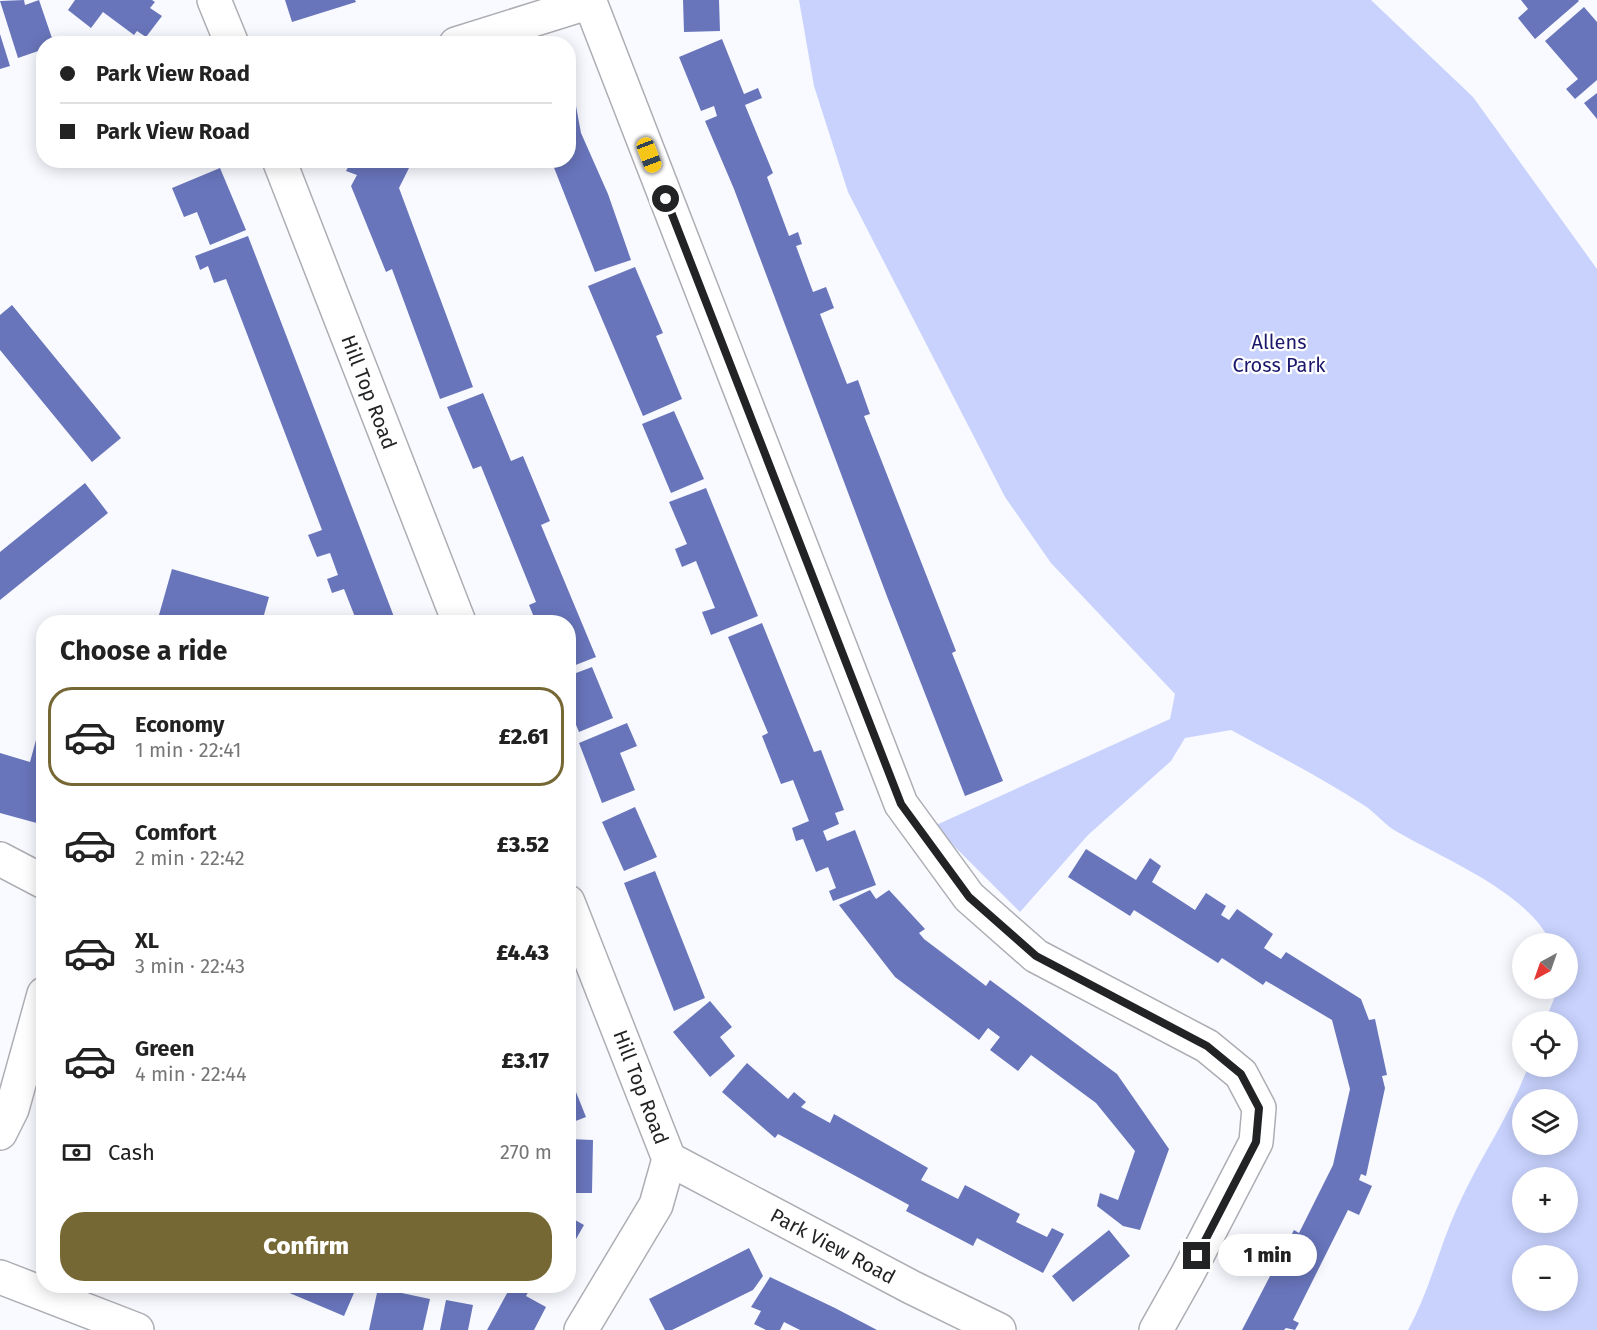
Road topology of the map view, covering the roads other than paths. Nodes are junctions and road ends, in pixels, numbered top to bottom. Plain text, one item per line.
1 (214, 0) edge
2 (229, 36) edge
3 (482, 36) edge
4 (282, 168) edge
5 (456, 615) edge
6 (0, 859) edge
7 (36, 878) edge
8 (576, 922) edge
9 (36, 1023) edge
10 (0, 1133) edge
11 (669, 1159) junction
12 (0, 1277) edge
13 (36, 1291) edge
14 (41, 1293) edge
15 (137, 1330) edge
16 (581, 1330) edge
17 (999, 1330) edge
18 (1156, 1330) edge

1 - 2 street
3 - 18 street
4 - 5 street, Hill Top Road
6 - 7 street
8 - 11 street, Hill Top Road
9 - 10 street
11 - 16 street, Hill Top Road
11 - 17 street, Park View Road
12 - 13 street
14 - 15 street

